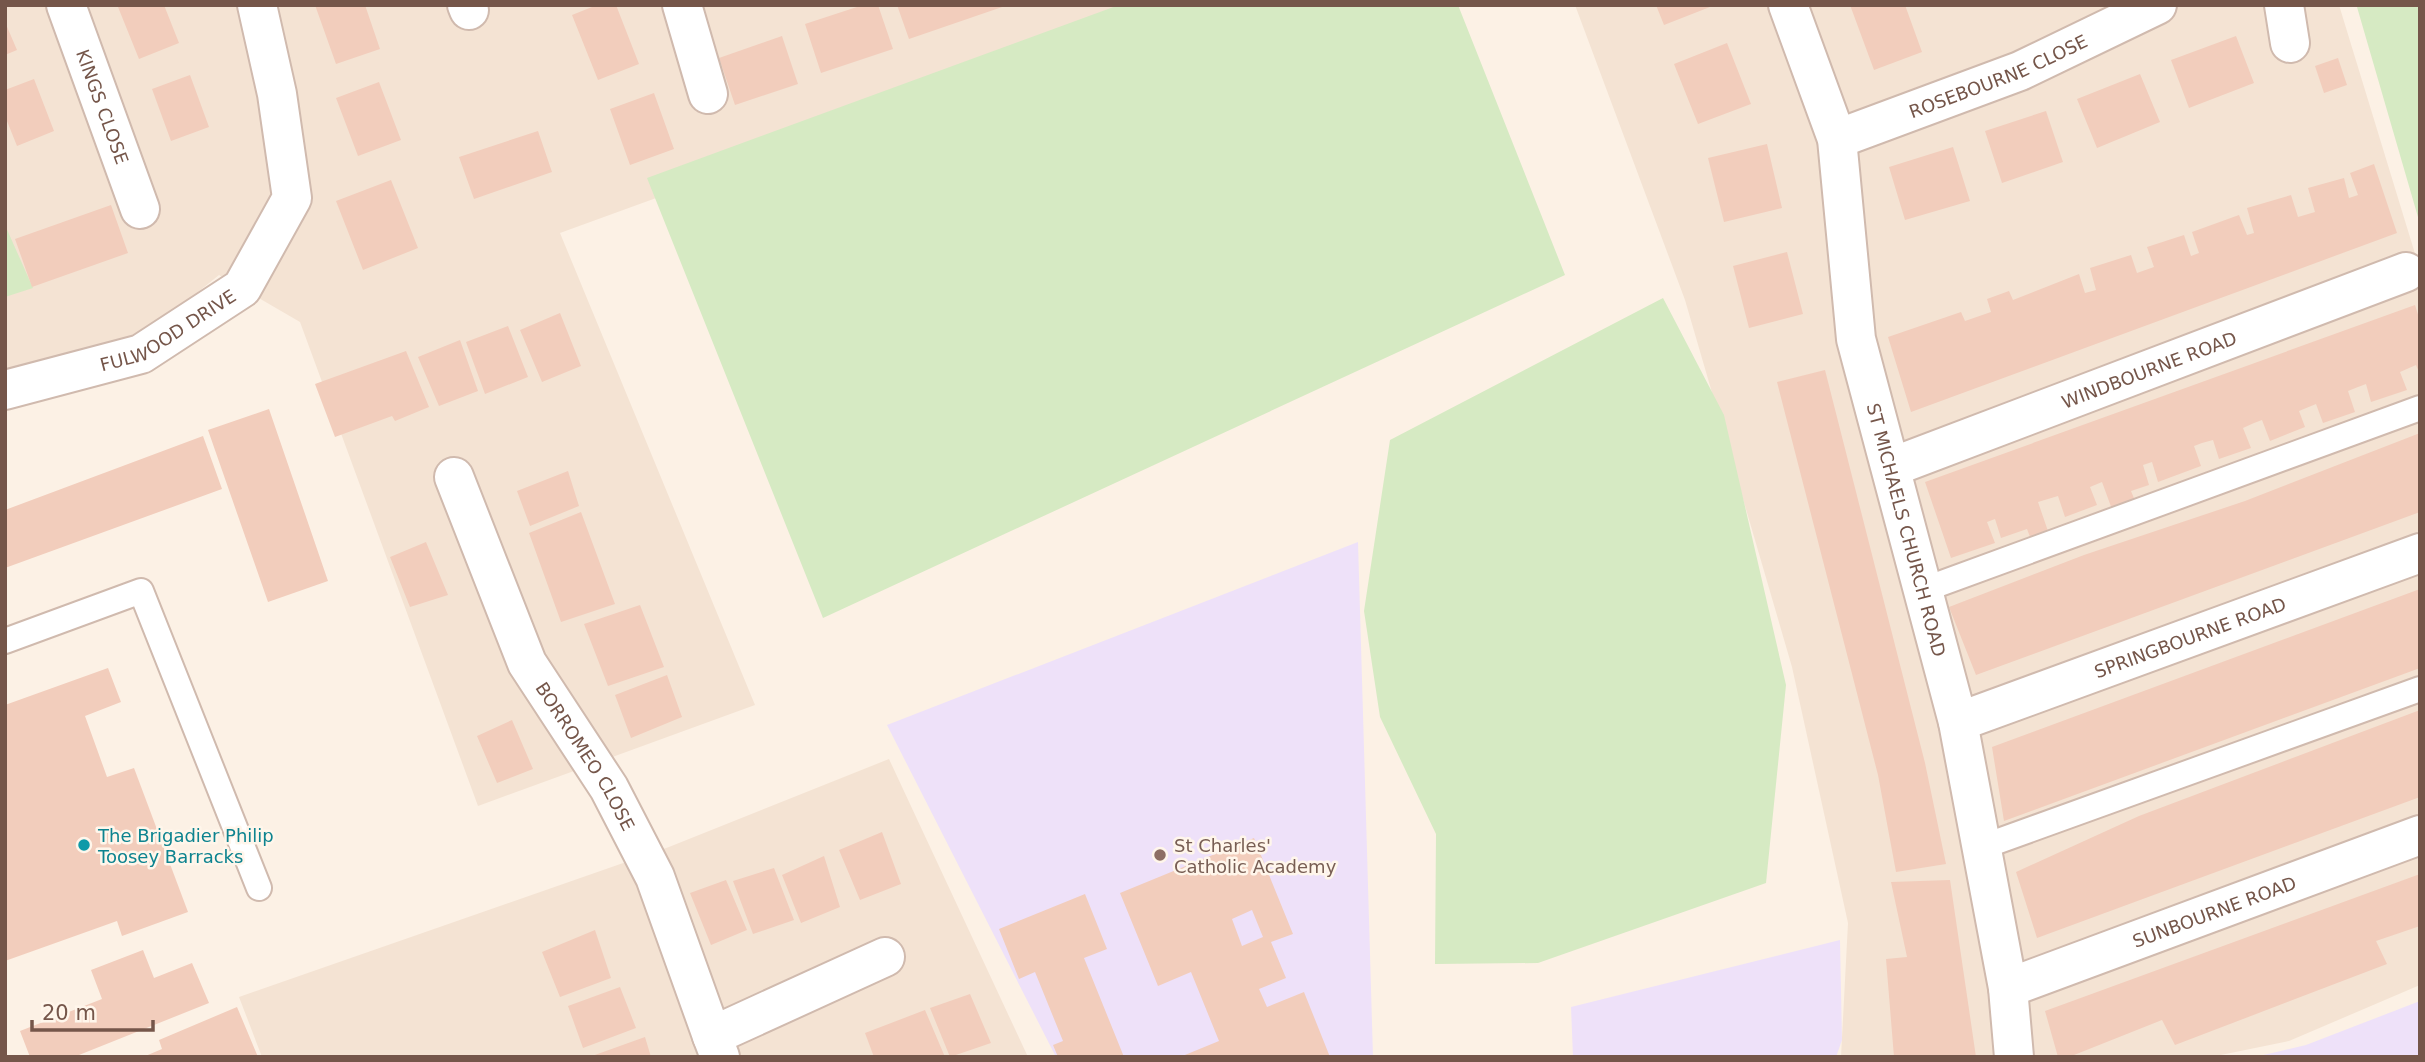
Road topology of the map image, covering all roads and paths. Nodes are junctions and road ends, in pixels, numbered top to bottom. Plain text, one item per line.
1 (66, 5) edge
2 (257, 5) edge
3 (682, 5) edge
4 (1788, 5) edge
5 (2157, 5) edge
6 (2284, 5) edge
7 (2290, 43) dead end
8 (708, 94) dead end
9 (1837, 139) junction
10 (140, 209) dead end
11 (2406, 272) dead end
12 (5, 390) edge
13 (2420, 408) edge
14 (1892, 467) junction
15 (454, 477) dead end
16 (2420, 553) edge
17 (1923, 590) junction
18 (5, 641) edge
19 (2420, 689) edge
20 (1958, 722) junction
21 (2420, 835) edge
22 (1982, 848) junction
23 (258, 888) dead end
24 (885, 957) dead end
25 (2008, 988) junction
26 (716, 1046) edge
27 (2014, 1057) edge

1 - 10 street, KINGS CLOSE
2 - 12 street, FULWOOD DRIVE
3 - 8 street
4 - 9 street, ST MICHAELS CHURCH ROAD
5 - 9 street, ROSEBOURNE CLOSE
6 - 7 street
9 - 14 street, ST MICHAELS CHURCH ROAD
11 - 14 street, WINDBOURNE ROAD
13 - 17 lane
14 - 17 street, ST MICHAELS CHURCH ROAD
15 - 26 street, BORROMEO CLOSE
16 - 20 street, SPRINGBOURNE ROAD
17 - 20 street, ST MICHAELS CHURCH ROAD
18 - 23 lane
19 - 22 lane
20 - 22 street, ST MICHAELS CHURCH ROAD
21 - 25 street, SUNBOURNE ROAD
22 - 25 street, ST MICHAELS CHURCH ROAD
24 - 26 street, BORROMEO CLOSE
25 - 27 street, ST MICHAELS CHURCH ROAD

